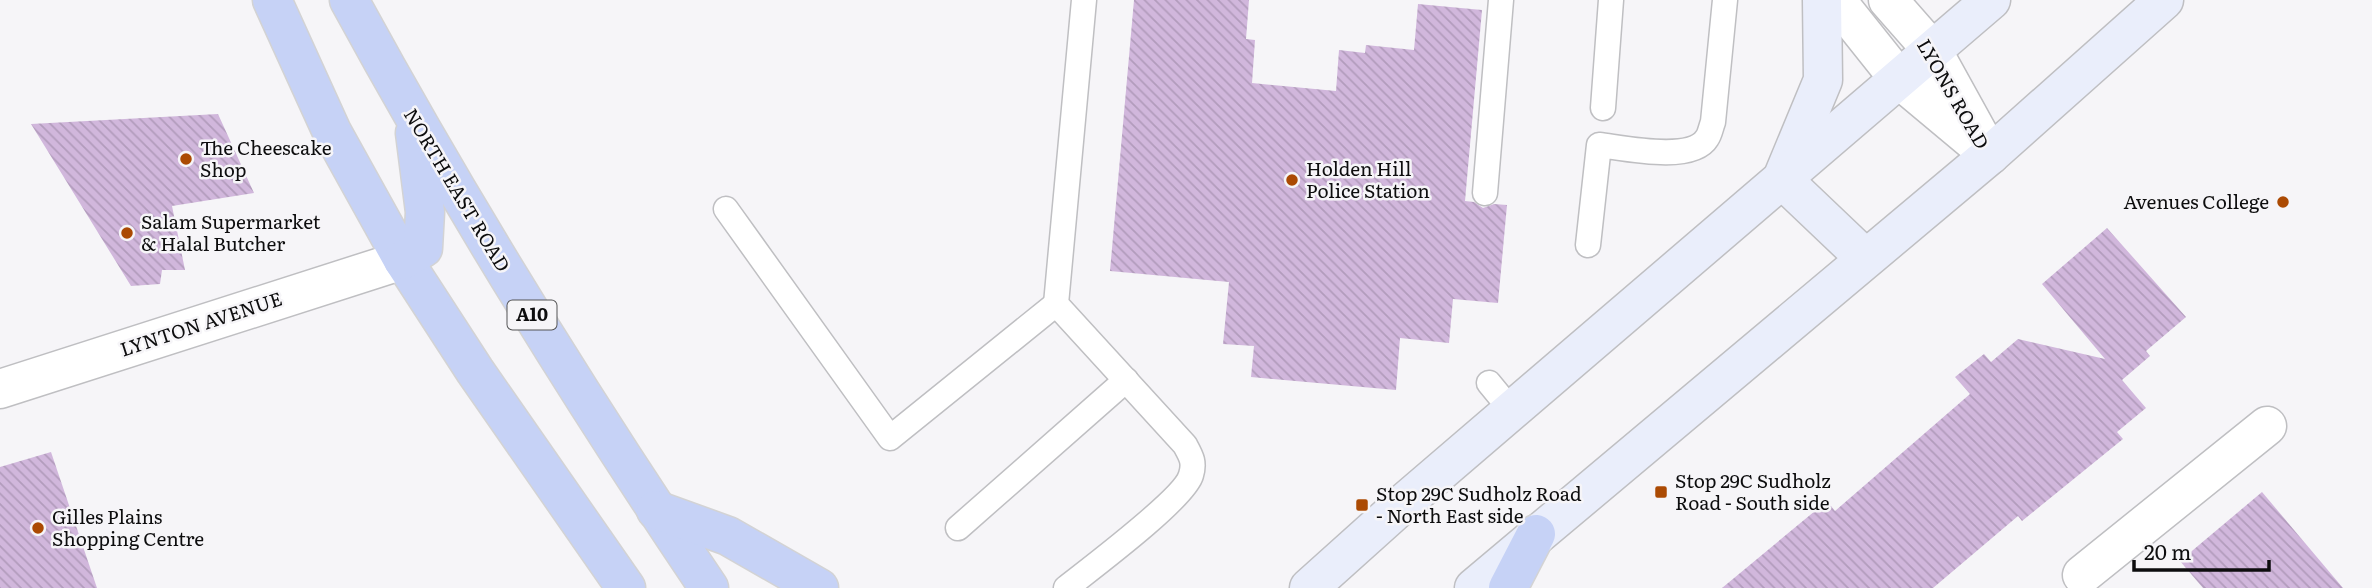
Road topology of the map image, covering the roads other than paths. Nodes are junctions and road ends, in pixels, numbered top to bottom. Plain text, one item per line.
1 (272, 0) edge
2 (349, 0) edge
3 (1084, 0) edge
4 (1501, 0) edge
5 (1611, 0) edge
6 (1725, 0) edge
7 (1822, 0) edge
8 (1836, 0) edge
9 (1888, 0) edge
10 (1992, 0) edge
11 (2164, 0) edge
12 (1933, 50) junction
13 (1899, 79) junction
14 (1603, 108) dead end
15 (413, 117) junction
16 (1990, 155) junction
17 (1782, 179) junction
18 (1485, 193) dead end
19 (726, 209) dead end
20 (1588, 245) dead end
21 (1866, 258) junction
22 (403, 260) junction
23 (1056, 304) junction
24 (1126, 380) junction
25 (0, 389) edge
26 (2267, 426) dead end
27 (656, 510) junction
28 (958, 528) dead end
29 (1536, 534) junction
30 (2080, 584) edge
31 (626, 588) edge
32 (709, 588) edge
33 (819, 588) edge
34 (1066, 588) edge
35 (1309, 588) edge
36 (1474, 588) edge
37 (1508, 588) edge

1 - 22 highway
2 - 15 highway, NORTH EAST ROAD / A10
3 - 23 lane
4 - 18 lane
5 - 14 lane
6 - 20 lane
7 - 17 main road
8 - 13 street, LYONS ROAD
9 - 12 street, LYONS ROAD
10 - 12 main road
11 - 16 main road
12 - 13 main road
12 - 16 street, LYONS ROAD
13 - 16 street, LYONS ROAD
13 - 17 main road
15 - 22 highway
15 - 27 highway, NORTH EAST ROAD / A10
16 - 21 main road
17 - 21 main road
17 - 35 main road
19 - 23 lane
21 - 29 main road
22 - 25 street, LYNTON AVENUE
22 - 31 highway
23 - 24 lane
24 - 28 lane
24 - 34 lane
26 - 30 street
27 - 32 highway, NORTH EAST ROAD / A10
27 - 33 highway
29 - 36 main road
29 - 37 highway

